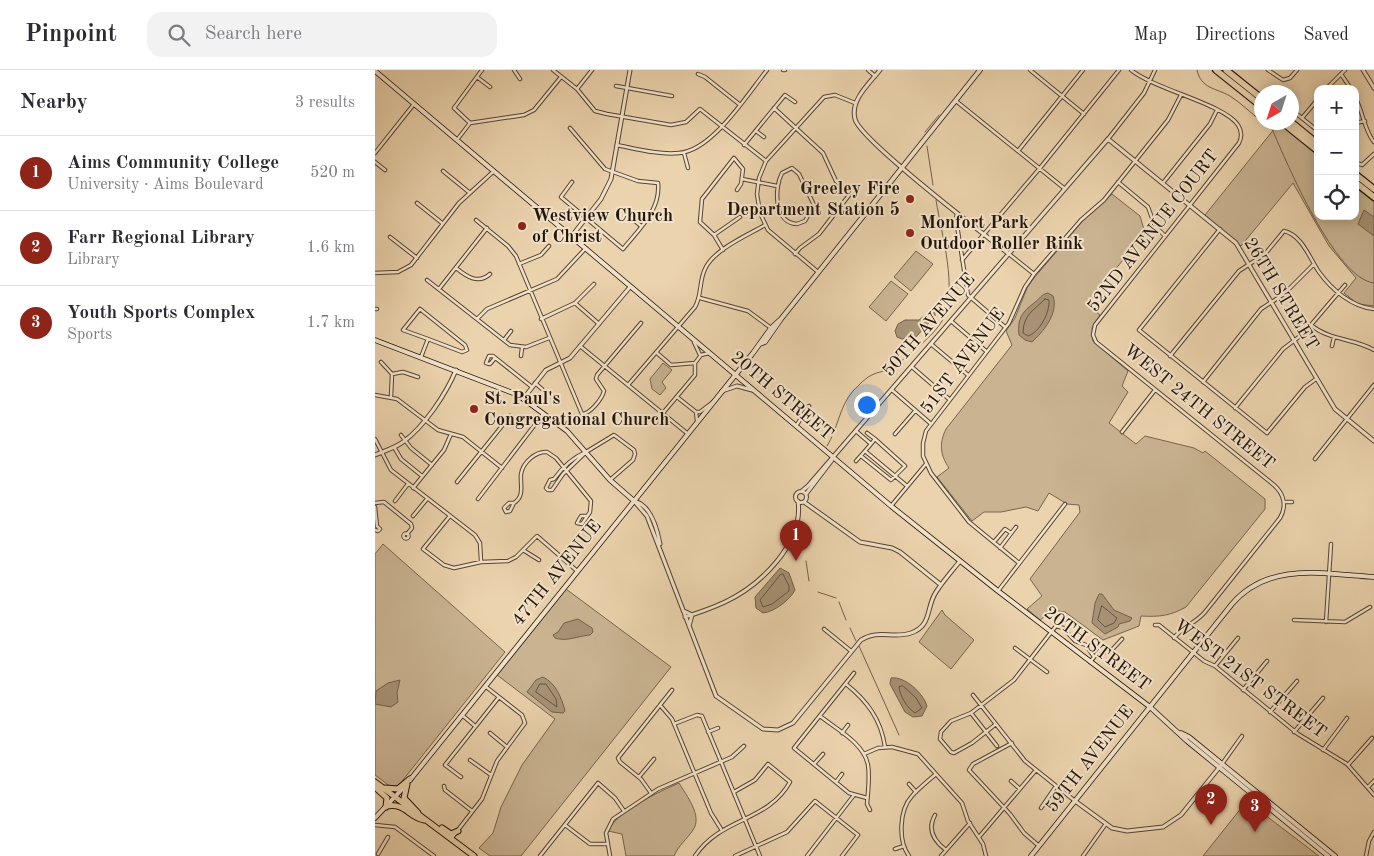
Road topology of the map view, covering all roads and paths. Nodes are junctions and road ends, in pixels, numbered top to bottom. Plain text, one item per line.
1 (482, 70) edge
2 (514, 70) edge
3 (553, 70) edge
4 (592, 70) edge
5 (630, 70) edge
6 (767, 70) edge
7 (867, 70) edge
8 (880, 70) edge
9 (980, 70) edge
10 (1030, 70) edge
11 (1083, 70) edge
12 (1119, 70) edge
13 (1131, 70) edge
14 (1155, 70) edge
15 (1217, 70) edge
16 (1226, 70) edge
17 (1267, 70) edge
18 (1297, 70) edge
19 (1345, 70) edge
20 (1363, 70) edge
21 (375, 71) edge
22 (698, 74) dead end
23 (1341, 74) junction
24 (477, 76) junction
25 (875, 76) junction
26 (561, 77) junction
27 (520, 79) dead end
28 (1149, 82) junction
29 (1330, 85) edge
30 (1348, 85) edge
31 (616, 86) dead end
32 (490, 87) dead end
33 (627, 88) junction
34 (1374, 88) edge
35 (577, 90) junction
36 (1254, 92) edge
37 (1181, 95) junction
38 (672, 96) dead end
39 (1062, 96) junction
40 (1254, 100) edge
41 (956, 101) junction
42 (795, 102) dead end
43 (855, 103) junction
44 (414, 104) junction
45 (739, 104) junction
46 (1314, 104) edge
47 (1359, 107) edge
48 (774, 108) junction
49 (1217, 110) junction
50 (1084, 114) junction
51 (1299, 116) edge
52 (621, 117) junction
53 (1302, 118) junction
54 (1365, 121) junction
55 (1359, 122) edge
56 (470, 123) junction
57 (721, 127) junction
58 (570, 128) dead end
59 (797, 128) junction
60 (1299, 129) edge
61 (1292, 130) edge
62 (1317, 130) edge
63 (756, 131) junction
64 (764, 136) dead end
65 (1108, 139) junction
66 (457, 140) junction
67 (1314, 141) edge
68 (1374, 142) edge
69 (617, 145) junction
70 (744, 145) junction
71 (1314, 148) edge
72 (1018, 151) junction
73 (375, 153) edge
74 (684, 153) junction
75 (1374, 154) edge
76 (766, 161) junction
77 (1135, 161) junction
78 (375, 162) edge
79 (1359, 164) edge
80 (903, 167) junction
81 (688, 168) dead end
82 (1040, 168) junction
83 (385, 170) dead end
84 (443, 171) dead end
85 (494, 171) junction
86 (613, 171) junction
87 (1356, 175) edge
88 (743, 179) junction
89 (573, 182) dead end
90 (758, 182) junction
91 (1118, 182) junction
92 (1163, 183) junction
93 (1359, 185) edge
94 (777, 186) junction
95 (1065, 189) junction
96 (1374, 189) edge
97 (737, 190) dead end
98 (469, 193) junction
99 (1374, 197) edge
100 (417, 203) dead end
101 (1189, 204) junction
102 (957, 212) junction
103 (628, 215) dead end
104 (741, 217) dead end
105 (586, 219) junction
106 (477, 220) dead end
107 (442, 223) junction
108 (765, 225) junction
109 (641, 226) junction
110 (487, 228) junction
111 (1219, 229) junction
112 (985, 234) junction
113 (714, 235) junction
114 (1165, 236) junction
115 (571, 237) junction
116 (390, 238) dead end
117 (549, 246) dead end
118 (585, 249) junction
119 (723, 250) junction
120 (795, 254) junction
121 (1009, 254) junction
122 (417, 258) junction
123 (962, 260) junction
124 (519, 264) junction
125 (1249, 264) junction
126 (1314, 264) junction
127 (456, 268) junction
128 (818, 272) junction
129 (375, 273) edge
130 (490, 274) dead end
131 (1034, 274) junction
132 (427, 280) dead end
133 (594, 284) dead end
134 (1345, 285) dead end
135 (630, 287) junction
136 (439, 290) junction
137 (530, 292) junction
138 (1340, 293) junction
139 (699, 298) junction
140 (971, 298) junction
141 (1271, 302) junction
142 (575, 303) junction
143 (1374, 309) edge
144 (477, 319) junction
145 (541, 319) junction
146 (781, 319) junction
147 (951, 321) junction
148 (641, 323) dead end
149 (599, 324) junction
150 (1311, 325) junction
151 (678, 328) junction
152 (771, 328) junction
153 (1006, 328) junction
154 (511, 332) dead end
155 (1093, 336) joint
156 (1334, 337) junction
157 (549, 338) junction
158 (428, 339) junction
159 (691, 339) junction
160 (375, 340) edge
161 (504, 340) junction
162 (579, 340) dead end
163 (1294, 340) junction
164 (760, 344) junction
165 (931, 344) junction
166 (581, 345) junction
167 (1332, 346) dead end
168 (522, 348) junction
169 (1374, 350) edge
170 (987, 351) junction
171 (657, 353) junction
172 (709, 353) junction
173 (521, 356) dead end
174 (700, 356) junction
175 (1171, 356) junction
176 (421, 357) junction
177 (495, 358) junction
178 (381, 362) dead end
179 (695, 363) junction
180 (560, 364) junction
181 (604, 366) junction
182 (911, 366) junction
183 (455, 370) junction
184 (392, 374) junction
185 (968, 375) junction
186 (735, 376) junction
187 (418, 377) dead end
188 (1316, 379) junction
189 (1203, 382) junction
190 (535, 383) junction
191 (1374, 385) edge
192 (629, 386) junction
193 (532, 387) junction
194 (542, 389) dead end
195 (752, 390) junction
196 (891, 390) junction
197 (1155, 390) junction
198 (722, 392) junction
199 (375, 395) edge
200 (677, 397) junction
201 (391, 398) junction
202 (523, 399) junction
203 (949, 399) junction
204 (713, 402) junction
205 (809, 406) dead end
206 (1235, 408) junction
207 (915, 410) junction
208 (696, 412) junction
209 (543, 413) junction
210 (663, 413) junction
211 (510, 416) dead end
212 (424, 420) junction
213 (1346, 420) junction
214 (697, 423) junction
215 (930, 423) junction
216 (796, 426) junction
217 (856, 431) junction
218 (867, 432) dead end
219 (1122, 432) dead end
220 (451, 434) junction
221 (688, 434) junction
222 (895, 434) dead end
223 (401, 435) dead end
224 (875, 439) junction
225 (375, 440) edge
226 (405, 440) junction
227 (1374, 441) edge
228 (871, 444) junction
229 (394, 447) junction
230 (481, 451) junction
231 (865, 451) junction
232 (381, 452) junction
233 (586, 452) junction
234 (375, 455) edge
235 (861, 456) junction
236 (833, 457) junction
237 (1315, 459) dead end
238 (856, 461) dead end
239 (926, 464) junction
240 (432, 465) junction
241 (502, 468) junction
242 (565, 469) junction
243 (422, 476) junction
244 (896, 477) junction
245 (610, 480) junction
246 (556, 481) dead end
247 (457, 482) dead end
248 (408, 484) junction
249 (907, 486) junction
250 (413, 488) junction
251 (802, 491) junction
252 (806, 495) junction
253 (478, 498) dead end
254 (427, 499) junction
255 (634, 500) junction
256 (395, 501) dead end
257 (798, 501) junction
258 (803, 502) junction
259 (1285, 502) junction
260 (1293, 502) dead end
261 (514, 503) dead end
262 (1065, 504) dead end
263 (375, 505) edge
264 (812, 506) junction
265 (891, 506) junction
266 (798, 511) junction
267 (413, 516) dead end
268 (587, 516) dead end
269 (449, 517) junction
270 (1016, 526) dead end
271 (376, 528) edge
272 (1011, 532) junction
273 (407, 534) dead end
274 (993, 542) junction
275 (1331, 544) dead end
276 (1000, 548) junction
277 (523, 550) junction
278 (539, 560) dead end
279 (961, 561) junction
280 (481, 562) junction
281 (1019, 563) junction
282 (577, 570) junction
283 (1329, 574) junction
284 (1374, 577) edge
285 (941, 585) junction
286 (998, 591) junction
287 (1370, 607) dead end
288 (682, 610) junction
289 (692, 615) junction
290 (685, 617) junction
291 (1294, 620) dead end
292 (1327, 622) junction
293 (1155, 625) dead end
294 (689, 626) junction
295 (824, 629) dead end
296 (1051, 632) junction
297 (1175, 638) junction
298 (1239, 638) dead end
299 (1122, 639) dead end
300 (1015, 648) dead end
301 (851, 651) junction
302 (1194, 653) junction
303 (1094, 657) junction
304 (1030, 660) junction
305 (1267, 661) dead end
306 (1090, 662) junction
307 (1215, 666) junction
308 (1047, 672) dead end
309 (854, 673) dead end
310 (1297, 681) dead end
311 (846, 684) junction
312 (484, 685) junction
313 (672, 690) dead end
314 (1243, 690) junction
315 (973, 695) dead end
316 (499, 697) junction
317 (1323, 698) dead end
318 (660, 705) junction
319 (981, 705) junction
320 (1150, 706) junction
321 (1270, 712) junction
322 (971, 713) junction
323 (461, 714) junction
324 (820, 716) junction
325 (1347, 718) dead end
326 (674, 724) junction
327 (996, 724) junction
328 (848, 725) dead end
329 (476, 726) junction
330 (718, 728) dead end
331 (708, 732) junction
332 (986, 732) junction
333 (1294, 732) junction
334 (489, 733) dead end
335 (842, 733) junction
336 (1242, 736) dead end
337 (1372, 738) dead end
338 (1012, 744) junction
339 (744, 746) dead end
340 (997, 746) dead end
341 (507, 747) junction
342 (885, 747) junction
343 (1323, 750) junction
344 (823, 754) dead end
345 (864, 754) junction
346 (653, 759) dead end
347 (470, 760) dead end
348 (721, 762) junction
349 (814, 764) junction
350 (1221, 765) junction
351 (1348, 765) junction
352 (1036, 770) junction
353 (695, 773) junction
354 (842, 774) dead end
355 (936, 774) junction
356 (492, 775) junction
357 (461, 777) dead end
358 (639, 777) junction
359 (409, 781) junction
360 (1011, 781) dead end
361 (1374, 781) edge
362 (375, 782) edge
363 (836, 782) junction
364 (909, 784) dead end
365 (444, 786) dead end
366 (1056, 786) junction
367 (375, 787) edge
368 (383, 787) junction
369 (1368, 787) junction
370 (1021, 789) junction
371 (734, 792) junction
372 (916, 792) junction
373 (651, 793) junction
374 (854, 795) junction
375 (1374, 795) edge
376 (395, 797) junction
377 (867, 798) junction
378 (1075, 801) junction
379 (386, 807) junction
380 (1041, 808) dead end
381 (1005, 809) junction
382 (870, 810) dead end
383 (625, 811) junction
384 (472, 812) junction
385 (1279, 812) junction
386 (420, 815) junction
387 (935, 815) dead end
388 (837, 818) junction
389 (375, 819) edge
390 (744, 819) junction
391 (427, 821) junction
392 (970, 823) junction
393 (375, 825) edge
394 (433, 825) junction
395 (565, 825) junction
396 (1105, 825) junction
397 (380, 827) junction
398 (721, 830) junction
399 (457, 831) junction
400 (1374, 832) edge
401 (388, 837) dead end
402 (979, 838) junction
403 (451, 839) junction
404 (607, 844) junction
405 (756, 846) junction
406 (903, 846) junction
407 (1039, 846) junction
408 (895, 849) dead end
409 (946, 850) junction
410 (378, 854) edge
411 (434, 856) edge
412 (474, 856) edge
413 (540, 856) edge
414 (611, 856) edge
415 (695, 856) edge
416 (735, 856) edge
417 (760, 856) edge
418 (807, 856) edge
419 (843, 856) edge
420 (909, 856) edge
421 (941, 856) edge
422 (986, 856) edge
423 (1031, 856) edge
424 (1083, 856) edge
425 (1328, 856) edge
426 (1335, 856) edge
427 (1366, 856) edge

1 - 24 street
2 - 27 street
3 - 26 street
4 - 35 street
5 - 33 street
6 - 45 street
7 - 25 street
8 - 25 street
9 - 41 main road, 47TH AVENUE
10 - 39 street
11 - 39 street
12 - 50 street
13 - 28 street
14 - 28 street, 50TH AVENUE
15 - 40 highway
16 - 36 highway
17 - 18 street
19 - 23 street
20 - 34 street
21 - 44 main road, 20TH STREET
22 - 45 street
23 - 29 street
23 - 30 street
24 - 32 street
24 - 56 street
25 - 43 street
26 - 35 street
26 - 56 street
28 - 37 street
28 - 65 street, 50TH AVENUE
31 - 33 street
33 - 38 street
33 - 52 street
35 - 52 street
37 - 49 street
37 - 77 street, 51ST AVENUE
39 - 50 street
39 - 72 street
41 - 72 street
41 - 80 main road, 47TH AVENUE
42 - 48 street
43 - 59 street
43 - 80 street
44 - 66 main road, 20TH STREET
44 - 73 street
45 - 57 street
46 - 53 street
47 - 54 street
48 - 59 street
48 - 63 street
49 - 92 street
49 - 101 street, 52ND AVENUE COURT
50 - 82 street
51 - 53 street
52 - 57 street
52 - 69 street
53 - 62 street
54 - 55 street
54 - 68 street
56 - 66 street
57 - 70 street
57 - 74 street
58 - 86 street
59 - 76 street
59 - 120 street
60 - 67 highway
61 - 71 highway
63 - 64 street
63 - 70 street
65 - 77 street, 26TH STREET
65 - 95 street, 50TH AVENUE
66 - 85 main road, 20TH STREET
69 - 74 street
69 - 86 street
70 - 76 street
72 - 82 street
74 - 81 street
75 - 79 street
76 - 90 street
77 - 91 street, 51ST AVENUE
77 - 92 street, 26TH STREET
78 - 83 street
80 - 102 street
80 - 128 main road, 47TH AVENUE
82 - 95 street
82 - 112 street
84 - 98 street
85 - 98 street
85 - 115 main road, 20TH STREET
86 - 105 street
86 - 109 street
87 - 96 highway
88 - 90 street
88 - 97 street
88 - 113 street
89 - 105 street
90 - 94 street
90 - 108 street
91 - 114 street
91 - 131 street, 51ST AVENUE
92 - 101 street, 26TH STREET
93 - 99 highway
94 - 94 street
95 - 121 street, 50TH AVENUE
98 - 107 street
100 - 107 street
101 - 111 street, 26TH STREET
101 - 114 street, 52ND AVENUE COURT
102 - 112 street
102 - 123 street
103 - 109 street
104 - 113 street
105 - 109 street
105 - 115 street
106 - 110 street
107 - 122 street
108 - 119 street
108 - 120 street
110 - 124 street
110 - 127 street
111 - 125 street, 26TH STREET
111 - 175 street
112 - 121 street
112 - 123 street
113 - 119 street
114 - 155 street, 52ND AVENUE COURT
115 - 118 main road, 20TH STREET
116 - 122 street
117 - 124 street
118 - 135 main road, 20TH STREET
118 - 137 street
119 - 139 street
120 - 128 street
121 - 131 street
121 - 140 street, 50TH AVENUE
122 - 129 street
123 - 140 street
124 - 137 street
125 - 126 street
125 - 141 street, 26TH STREET
125 - 175 street
126 - 138 street
126 - 141 street
127 - 130 street
127 - 136 street
128 - 146 main road, 47TH AVENUE
131 - 153 street, 51ST AVENUE
132 - 136 street
133 - 142 street
134 - 138 street
135 - 149 street
135 - 151 main road, 20TH STREET
136 - 144 street
137 - 144 street
137 - 145 street
138 - 143 street
138 - 150 street
139 - 151 street
139 - 152 street
140 - 147 street, 50TH AVENUE
140 - 153 street
141 - 163 street, 26TH STREET
141 - 189 street
142 - 145 street
142 - 149 street
144 - 161 street
145 - 157 street
146 - 152 main road, 47TH AVENUE
146 - 164 main road, 47TH AVENUE
147 - 165 street, 50TH AVENUE
147 - 170 street
148 - 181 street
149 - 166 street
150 - 156 street
150 - 163 street
151 - 159 main road, 20TH STREET
151 - 171 street
152 - 164 main road, 47TH AVENUE
153 - 170 street, 51ST AVENUE
154 - 161 street
155 - 197 street, WEST 24TH STREET
156 - 167 street
156 - 169 street
157 - 168 street
157 - 180 street
158 - 158 street
158 - 176 street
159 - 172 main road, 20TH STREET
159 - 174 street
160 - 176 main road
161 - 168 street
162 - 166 street
163 - 188 street, 26TH STREET
163 - 206 street
164 - 186 main road, 47TH AVENUE
165 - 182 street, 50TH AVENUE
165 - 185 street
166 - 180 street
166 - 181 street
168 - 173 street
170 - 185 street, 51ST AVENUE
171 - 179 street
171 - 192 street
172 - 174 street
172 - 186 main road, 20TH STREET
174 - 179 street
175 - 189 street
176 - 183 main road
177 - 177 street
177 - 193 street
178 - 184 street
179 - 200 street
180 - 181 street
180 - 190 street
181 - 192 street
182 - 196 street, 50TH AVENUE
182 - 203 street
183 - 202 main road
183 - 212 street
184 - 187 street
184 - 201 street
185 - 203 street, 51ST AVENUE
186 - 195 main road, 20TH STREET
186 - 198 main road, 47TH AVENUE
188 - 206 street
188 - 213 street, 26TH STREET
189 - 206 street
190 - 193 street
190 - 194 street
191 - 213 street
192 - 210 street
193 - 202 street
195 - 198 street
195 - 216 main road, 20TH STREET
196 - 207 street
196 - 217 street, 50TH AVENUE
197 - 219 street
197 - 259 street, WEST 24TH STREET
198 - 204 main road, 47TH AVENUE
199 - 201 street
200 - 208 street
200 - 210 street
201 - 212 street
202 - 209 main road
203 - 215 street, 51ST AVENUE
204 - 208 street
204 - 214 main road, 47TH AVENUE
205 - 216 street
207 - 215 street
207 - 222 street
208 - 214 street
209 - 233 main road
209 - 241 street
210 - 221 street
211 - 230 street
212 - 220 street
212 - 226 street
213 - 227 street, 26TH STREET
213 - 237 street
214 - 221 main road, 47TH AVENUE
215 - 239 street, 51ST AVENUE
216 - 236 main road, 20TH STREET
217 - 228 street
217 - 236 street, 50TH AVENUE
218 - 224 street
220 - 230 street
220 - 240 street
221 - 255 main road, 47TH AVENUE
223 - 226 street
224 - 228 street
224 - 244 street
225 - 232 street
226 - 229 street
226 - 240 street
228 - 231 street
229 - 232 street
229 - 243 street
230 - 241 street
230 - 247 street
231 - 235 street
231 - 244 street
232 - 234 street
232 - 248 street
233 - 242 street
233 - 245 main road
233 - 245 street
235 - 238 street
235 - 244 street
236 - 251 street, 50TH AVENUE
236 - 252 street, 50TH AVENUE
236 - 265 main road, 20TH STREET
239 - 249 street
239 - 274 street
240 - 243 street
241 - 253 street
242 - 246 street
242 - 261 street
242 - 268 street
243 - 250 street
244 - 249 street
245 - 255 main road
248 - 250 street
248 - 256 street
249 - 265 street
250 - 254 street
251 - 252 street
251 - 257 street
252 - 258 street, 50TH AVENUE
252 - 264 street
254 - 267 street
254 - 269 street
255 - 282 main road, 47TH AVENUE
255 - 288 street
257 - 258 street
257 - 266 street
258 - 264 street
258 - 266 street, 50TH AVENUE
259 - 260 street
259 - 297 street
262 - 281 street
263 - 271 street
263 - 273 street
264 - 285 street
265 - 279 main road, 20TH STREET
266 - 289 street
269 - 280 street
269 - 280 street
270 - 272 street
272 - 274 street
272 - 276 street
274 - 276 street
275 - 283 street
276 - 281 street
277 - 278 street
277 - 280 street
277 - 282 street
279 - 285 street
279 - 286 main road, 20TH STREET
281 - 286 street
282 - 312 main road, 47TH AVENUE
283 - 284 main road, 59TH AVENUE
283 - 292 street
283 - 302 main road, 59TH AVENUE
285 - 301 street
286 - 296 main road, 20TH STREET
287 - 292 street
288 - 289 street
288 - 290 street
289 - 290 street
289 - 294 street
290 - 294 street
291 - 292 street
293 - 297 street, WEST 21ST STREET
294 - 301 street
295 - 301 street
296 - 303 street
296 - 304 street
296 - 306 main road, 20TH STREET
297 - 302 street, WEST 21ST STREET
298 - 307 street
299 - 303 street
300 - 304 street
302 - 307 street, WEST 21ST STREET
302 - 320 main road, 59TH AVENUE
303 - 306 street
304 - 308 street
304 - 319 street
305 - 314 street
306 - 320 main road, 20TH STREET
307 - 314 street, WEST 21ST STREET
309 - 311 street
310 - 321 street
311 - 324 street
311 - 342 street
312 - 316 street
312 - 323 main road, 47TH AVENUE
313 - 318 street
314 - 321 street, WEST 21ST STREET
315 - 319 street
316 - 329 street
316 - 341 street
317 - 333 street
318 - 326 street
318 - 358 street
319 - 322 street
319 - 327 street
320 - 350 main road, 20TH STREET
320 - 378 main road, 59TH AVENUE
321 - 333 street, WEST 21ST STREET
322 - 332 street
322 - 332 street
323 - 329 street
323 - 359 main road, 47TH AVENUE
324 - 335 street
324 - 349 street
325 - 343 street
326 - 331 street
326 - 353 street
327 - 332 street
327 - 338 street
328 - 335 street
329 - 357 street
330 - 331 street
331 - 348 street
332 - 340 street
333 - 343 street, WEST 21ST STREET
334 - 341 street
335 - 345 street
336 - 350 street
337 - 351 street
338 - 352 street
338 - 381 street
339 - 348 street
341 - 356 street
342 - 345 street
342 - 355 street
343 - 351 street, WEST 21ST STREET
344 - 349 street
345 - 377 street
346 - 358 street
347 - 356 street
348 - 353 street
348 - 371 street
349 - 363 street
350 - 385 main road, 20TH STREET
350 - 396 street
351 - 369 street, WEST 21ST STREET
352 - 366 street
352 - 370 street
353 - 373 street
353 - 398 street
354 - 363 street
355 - 372 street
355 - 392 street
356 - 384 street
358 - 373 street
359 - 368 main road
359 - 376 main road, 47TH AVENUE
359 - 386 main road
360 - 370 street
361 - 369 street
362 - 368 main road
363 - 374 street
364 - 372 street
365 - 384 street
366 - 378 street
366 - 380 street
367 - 379 main road
368 - 376 main road
369 - 375 street, WEST 21ST STREET
370 - 381 street
371 - 390 street
371 - 390 street
372 - 406 street
373 - 383 street
374 - 377 street
374 - 388 street
376 - 379 main road, 47TH AVENUE
376 - 386 main road
377 - 382 street
378 - 396 street
378 - 407 main road, 59TH AVENUE
379 - 389 main road, 47TH AVENUE
379 - 391 main road
381 - 402 street
381 - 407 street
383 - 395 street
383 - 404 street
384 - 399 street
385 - 425 main road, 20TH STREET
385 - 426 main road, 20TH STREET
386 - 391 main road
387 - 409 street
388 - 405 street
388 - 418 street
388 - 419 street
389 - 397 street
390 - 398 street
390 - 405 street
391 - 394 main road
392 - 402 street
392 - 409 street
393 - 397 street
394 - 399 main road
394 - 403 main road
395 - 404 street
395 - 413 street
396 - 424 street
397 - 411 street
398 - 415 street
399 - 403 street
400 - 427 street
401 - 410 street
402 - 422 street
403 - 412 main road
404 - 414 street
405 - 416 street
405 - 417 street
406 - 408 street
406 - 420 street
407 - 423 main road, 59TH AVENUE
409 - 421 street

